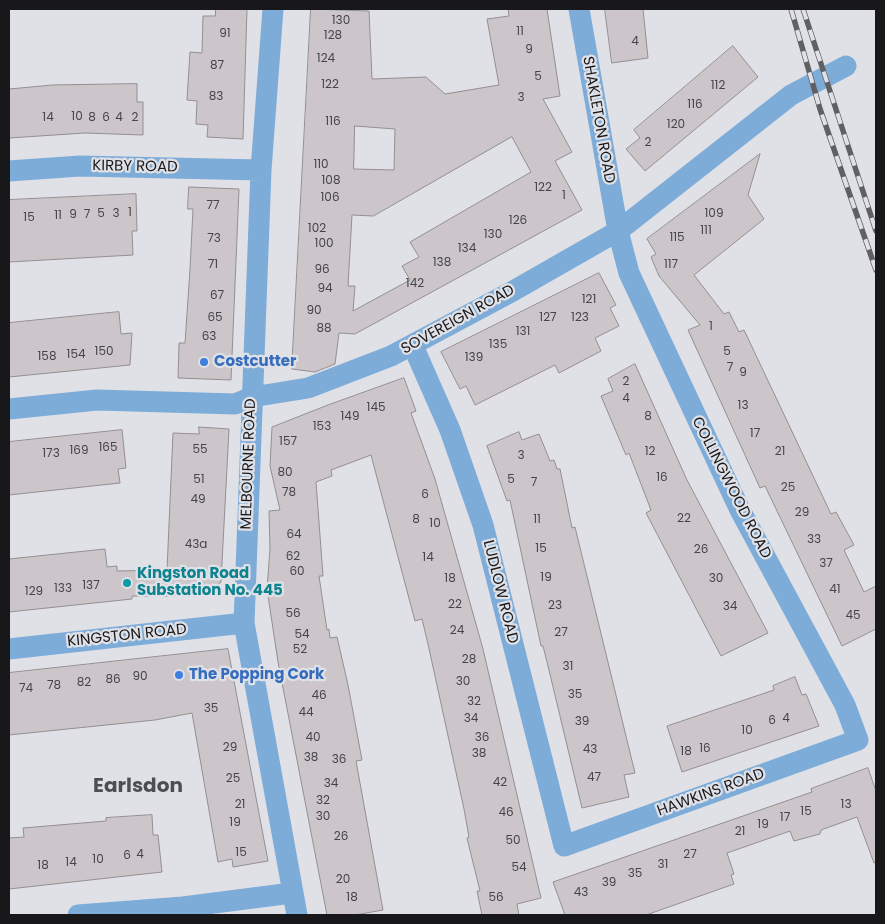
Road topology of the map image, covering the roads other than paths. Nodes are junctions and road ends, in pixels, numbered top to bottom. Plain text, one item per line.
1 (273, 9) edge
2 (579, 9) edge
3 (846, 66) dead end
4 (262, 170) junction
5 (9, 171) edge
6 (618, 231) junction
7 (412, 346) junction
8 (252, 397) junction
9 (9, 409) edge
10 (244, 623) junction
11 (9, 649) edge
12 (858, 740) joint
13 (564, 846) joint
14 (292, 893) junction
15 (78, 915) edge
16 (297, 915) edge

1 - 4 street, MELBOURNE ROAD
2 - 6 street, SHAKLETON ROAD
3 - 6 street, SOVEREIGN ROAD
4 - 5 street, KIRBY ROAD
4 - 8 street, MELBOURNE ROAD
6 - 7 street, SOVEREIGN ROAD
6 - 12 street, COLLINGWOOD ROAD
7 - 8 street, SOVEREIGN ROAD
7 - 13 street, LUDLOW ROAD
8 - 9 street, SOVEREIGN ROAD
8 - 10 street, MELBOURNE ROAD
10 - 11 street, KINGSTON ROAD
10 - 14 street, MELBOURNE ROAD
12 - 13 street, HAWKINS ROAD
14 - 15 street
14 - 16 street, MELBOURNE ROAD

